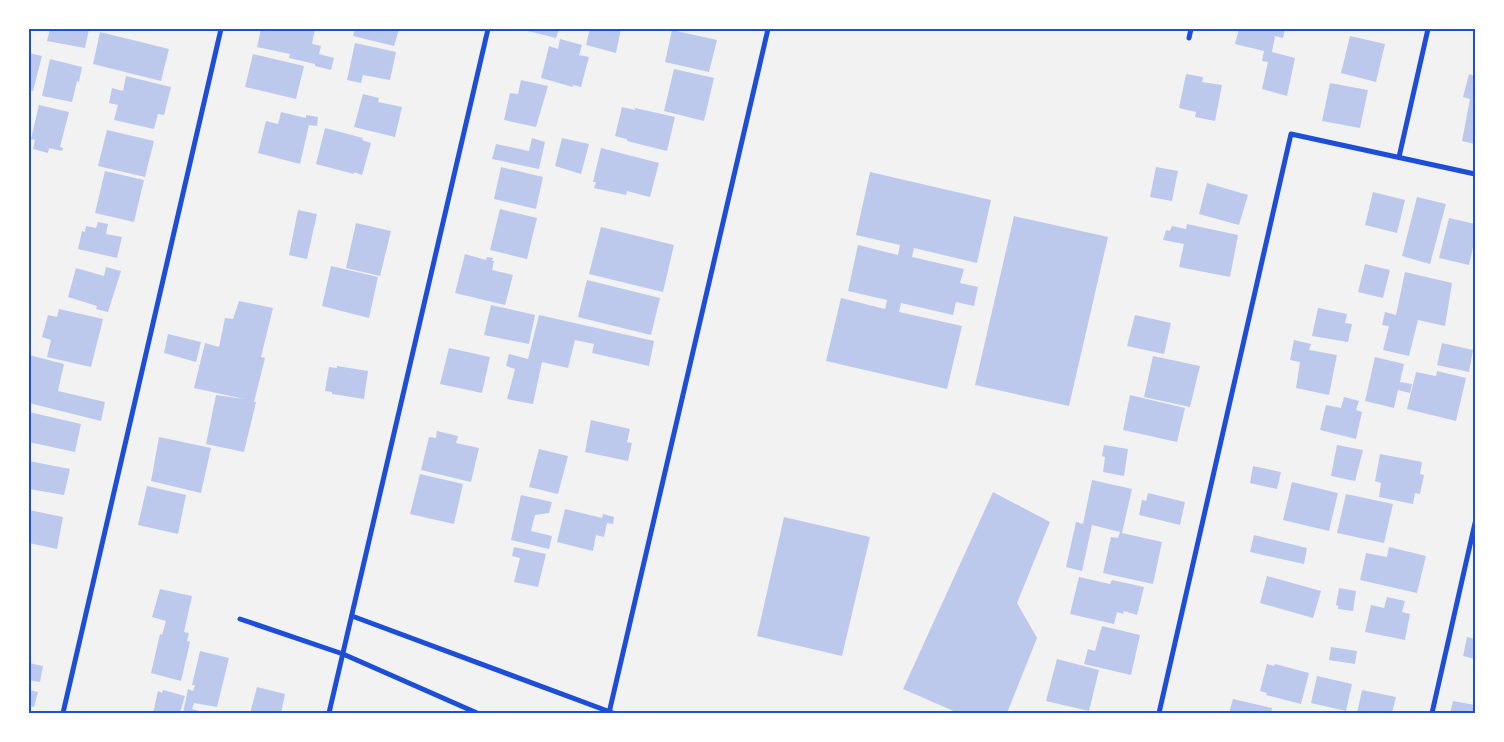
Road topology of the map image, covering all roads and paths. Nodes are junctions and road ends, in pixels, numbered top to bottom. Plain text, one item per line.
1 (221, 29) edge
2 (488, 29) edge
3 (768, 29) edge
4 (1191, 29) edge
5 (1428, 29) edge
6 (1189, 38) dead end
7 (1399, 158) junction
8 (1475, 174) edge
9 (1475, 523) edge
10 (352, 616) junction
11 (240, 619) dead end
12 (342, 654) junction
13 (63, 713) edge
14 (329, 713) edge
15 (477, 713) edge
16 (610, 713) edge
17 (1160, 713) edge
18 (1432, 713) edge

1 - 13 street
2 - 10 street
3 - 16 street
4 - 6 street
5 - 7 street
7 - 8 street
7 - 17 street
9 - 18 street
10 - 12 street
10 - 16 street
11 - 12 street
12 - 14 street
12 - 15 street

